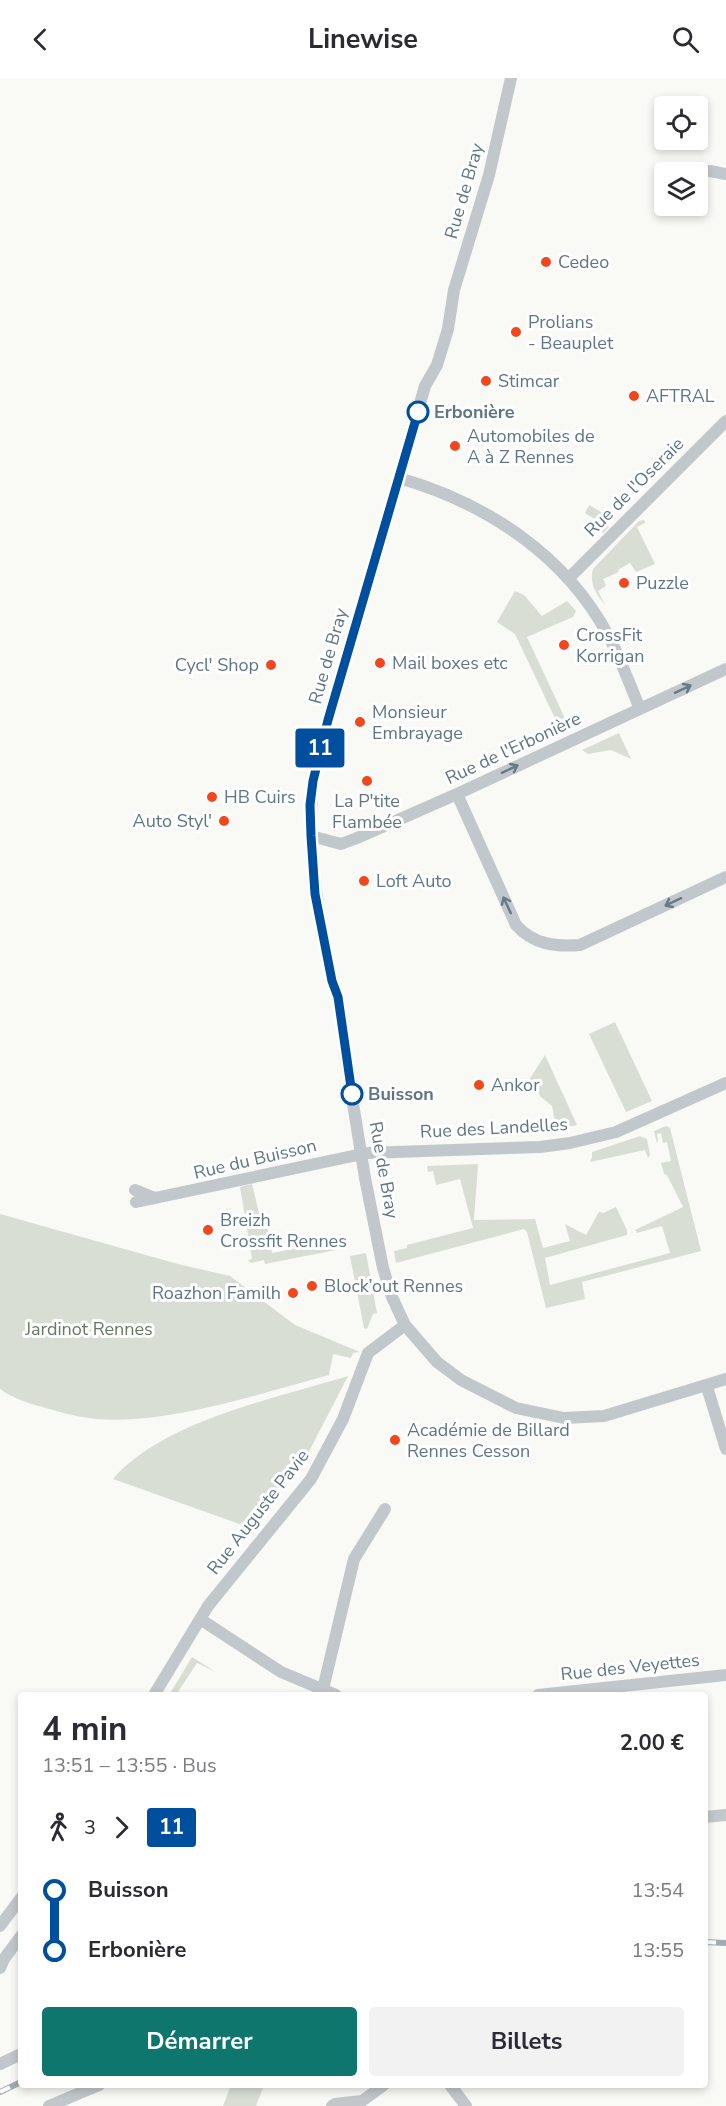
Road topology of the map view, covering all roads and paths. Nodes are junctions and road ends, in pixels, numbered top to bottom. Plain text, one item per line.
1 (511, 78) edge
2 (710, 171) dead end
3 (726, 174) edge
4 (726, 421) edge
5 (399, 478) junction
6 (568, 579) junction
7 (726, 669) edge
8 (640, 709) junction
9 (457, 794) junction
10 (311, 836) junction
11 (726, 877) edge
12 (726, 1083) edge
13 (361, 1154) junction
14 (136, 1196) dead end
15 (405, 1325) junction
16 (726, 1380) edge
17 (707, 1387) junction
18 (726, 1449) edge
19 (385, 1509) dead end
20 (200, 1619) junction
21 (726, 1676) edge
22 (323, 1689) junction
23 (156, 1692) edge
24 (330, 1692) edge
25 (568, 1692) edge
26 (726, 1815) edge
27 (708, 1817) edge
28 (18, 1902) edge
29 (0, 1926) edge
30 (18, 1939) edge
31 (0, 1968) edge
32 (18, 2055) edge
33 (0, 2064) edge
34 (92, 2088) edge
35 (380, 2088) edge
36 (452, 2088) edge
37 (49, 2106) edge
38 (332, 2106) edge
39 (466, 2106) edge

1 - 5 street, Rue de Bray
2 - 3 street
4 - 6 street, Rue de l'Oseraie
5 - 6 street
5 - 10 street, Rue de Bray
6 - 8 street
8 -> 7 street, Rue de l'Erbonière
9 -> 8 street, Rue de l'Erbonière
9 - 10 street, Rue de l'Erbonière
11 -> 9 street
10 - 13 street, Rue de Bray
12 - 13 street, Rue des Landelles
13 - 14 street, Rue du Buisson
13 - 15 street, Rue de Bray
15 - 17 street, Rue de Bray
15 - 20 street, Rue Auguste Pavie
16 - 17 street, Rue de Bray
17 - 18 street
19 - 22 street
20 - 22 street
20 - 23 street, Rue Auguste Pavie
21 - 25 street, Rue des Veyettes
22 - 24 street
26 - 27 street
28 - 29 street
30 - 31 street
32 - 33 street
34 - 37 street
35 - 38 street
36 - 39 street

